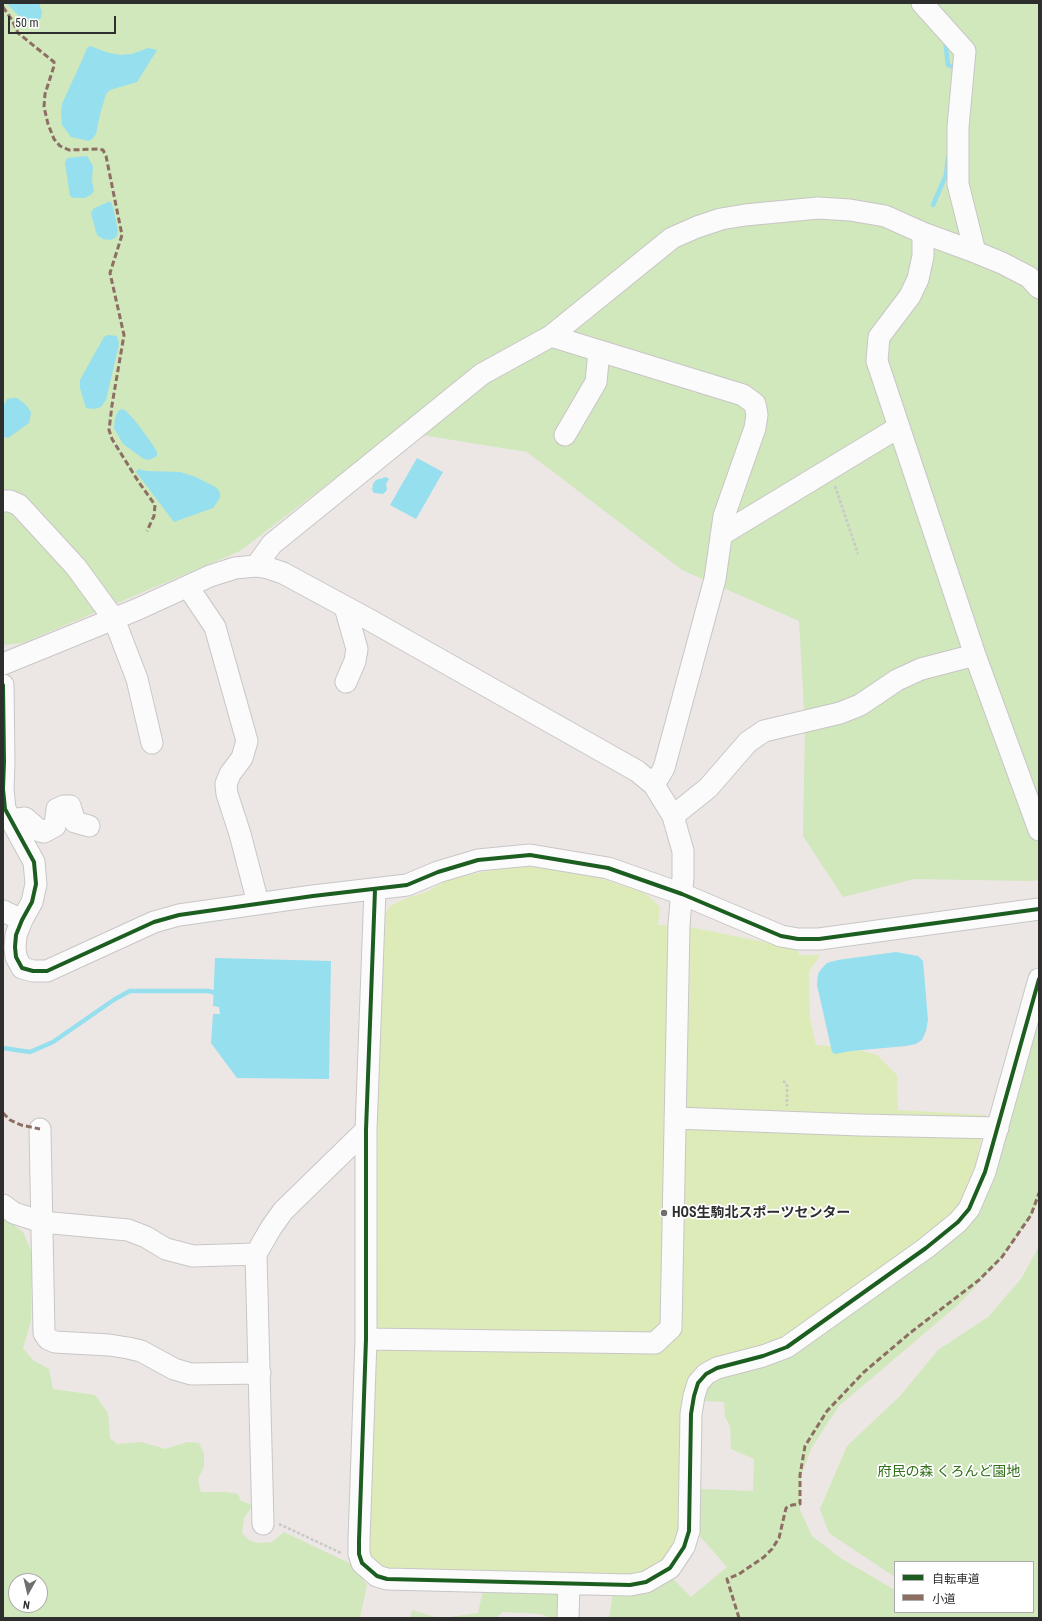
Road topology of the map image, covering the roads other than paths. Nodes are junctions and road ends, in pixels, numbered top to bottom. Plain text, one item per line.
1 (922, 3) edge
2 (923, 233) junction
3 (975, 252) junction
4 (1039, 288) edge
5 (551, 336) junction
6 (599, 351) junction
7 (899, 427) junction
8 (565, 435) dead end
9 (3, 501) edge
10 (721, 535) junction
11 (256, 566) junction
12 (188, 587) junction
13 (345, 607) junction
14 (114, 619) junction
15 (975, 655) junction
16 (3, 664) edge
17 (346, 682) dead end
18 (3, 685) edge
19 (152, 743) dead end
20 (654, 785) junction
21 (673, 816) junction
22 (12, 822) junction
23 (88, 826) dead end
24 (1039, 830) edge
25 (375, 890) junction
26 (682, 894) junction
27 (258, 903) junction
28 (1039, 908) edge
29 (3, 911) edge
30 (22, 920) junction
31 (1039, 979) edge
32 (675, 1118) junction
33 (998, 1128) junction
34 (40, 1129) dead end
35 (366, 1130) junction
36 (3, 1205) edge
37 (42, 1222) junction
38 (256, 1254) junction
39 (366, 1339) junction
40 (260, 1373) junction
41 (262, 1524) road end
42 (569, 1584) junction
43 (568, 1618) edge

1 - 3 street
2 - 3 street
2 - 5 street
2 - 7 street
3 - 4 street
5 - 6 street
5 - 11 street
6 - 8 street
6 - 10 street
7 - 10 street
7 - 15 street
9 - 14 street
10 - 20 street
11 - 12 street
11 - 13 street
12 - 14 street
12 - 27 street
13 - 17 street
13 - 20 street
14 - 16 street
14 - 19 street
15 - 21 street
15 - 24 street
18 - 22 street
20 - 21 street
21 - 26 street
22 - 23 street
22 - 30 street
25 - 26 street
25 - 27 street
25 - 35 street
26 - 28 street
26 - 32 street
27 - 30 street
29 - 30 street
31 - 33 street
32 - 33 street
32 - 39 street
33 - 42 street
34 - 37 street
35 - 38 street
35 - 39 street
36 - 37 street
37 - 38 street
37 - 40 street
38 - 40 street
39 - 42 street
40 - 41 street
42 - 43 street

